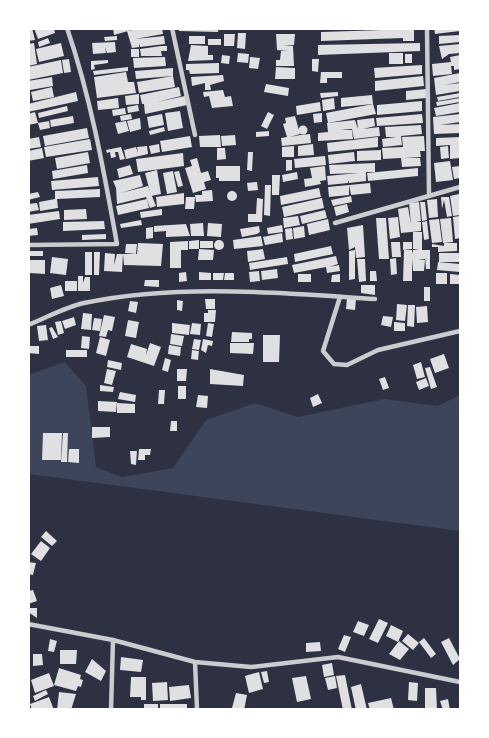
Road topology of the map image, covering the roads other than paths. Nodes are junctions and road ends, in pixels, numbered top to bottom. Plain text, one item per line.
1 (67, 28) edge
2 (172, 28) edge
3 (427, 28) edge
4 (195, 135) dead end
5 (460, 187) edge
6 (429, 196) junction
7 (335, 223) dead end
8 (28, 245) edge
9 (340, 297) junction
10 (375, 299) dead end
11 (28, 325) edge
12 (460, 331) edge
13 (28, 624) edge
14 (113, 640) junction
15 (195, 662) junction
16 (460, 682) edge
17 (197, 709) edge
18 (111, 710) edge

1 - 8 street
2 - 4 street
3 - 6 street
5 - 6 street
6 - 7 street
9 - 10 street
9 - 11 street
9 - 12 street
13 - 14 street
14 - 15 street
14 - 18 street
15 - 16 street
15 - 17 street

